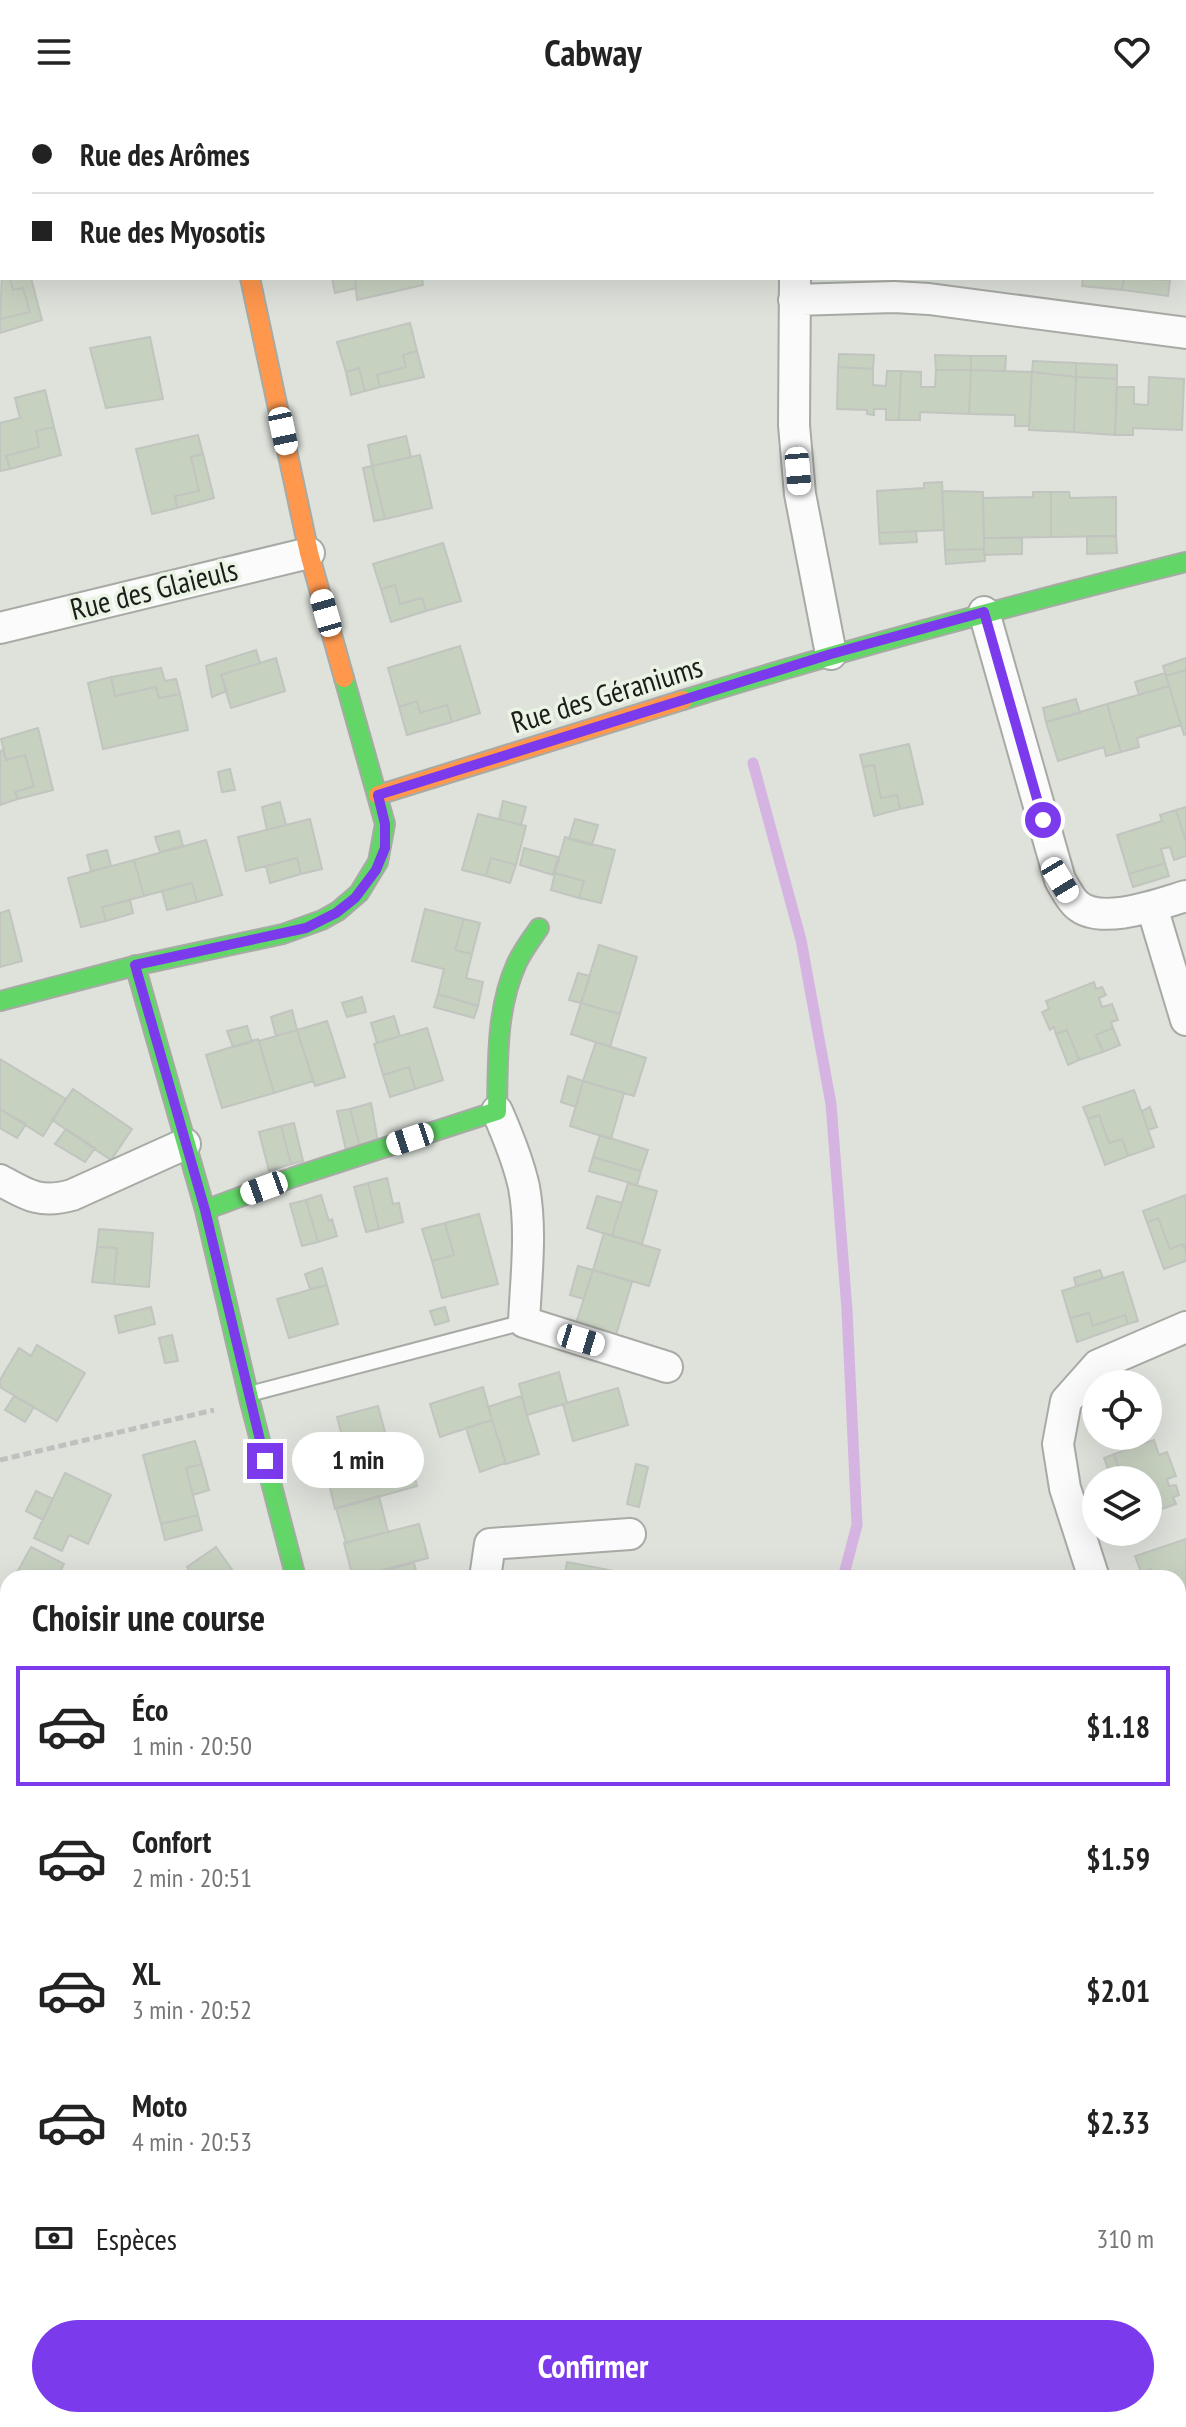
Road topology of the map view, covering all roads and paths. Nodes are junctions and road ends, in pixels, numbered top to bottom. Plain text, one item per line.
1 (250, 280) edge
2 (794, 289) edge
3 (1186, 333) edge
4 (309, 553) junction
5 (1186, 562) edge
6 (984, 612) junction
7 (0, 628) edge
8 (831, 654) junction
9 (378, 795) junction
10 (1186, 896) edge
11 (1152, 907) junction
12 (539, 928) dead end
13 (135, 965) junction
14 (0, 1001) edge
15 (1186, 1020) edge
16 (497, 1111) junction
17 (185, 1144) junction
18 (0, 1180) edge
19 (205, 1210) junction
20 (524, 1322) junction
21 (1186, 1327) edge
22 (667, 1367) dead end
23 (249, 1398) junction
24 (0, 1460) edge
25 (630, 1534) dead end
26 (294, 1570) edge
27 (486, 1570) edge
28 (1091, 1570) edge

1 - 4 street
2 - 3 street
2 - 8 street
4 - 7 street, Rue des Glaieuls
4 - 9 street
5 - 6 street, Rue des Géraniums
6 - 8 street, Rue des Géraniums
6 - 11 street
8 - 9 street, Rue des Géraniums
9 - 13 street
10 - 11 street
11 - 15 street
12 - 16 street
13 - 14 street
13 - 17 street
16 - 19 street
16 - 20 street
17 - 18 street
17 - 19 street
19 - 23 street
20 - 22 street
20 - 23 lane
21 - 28 street
23 - 24 path
23 - 26 street
25 - 27 street

